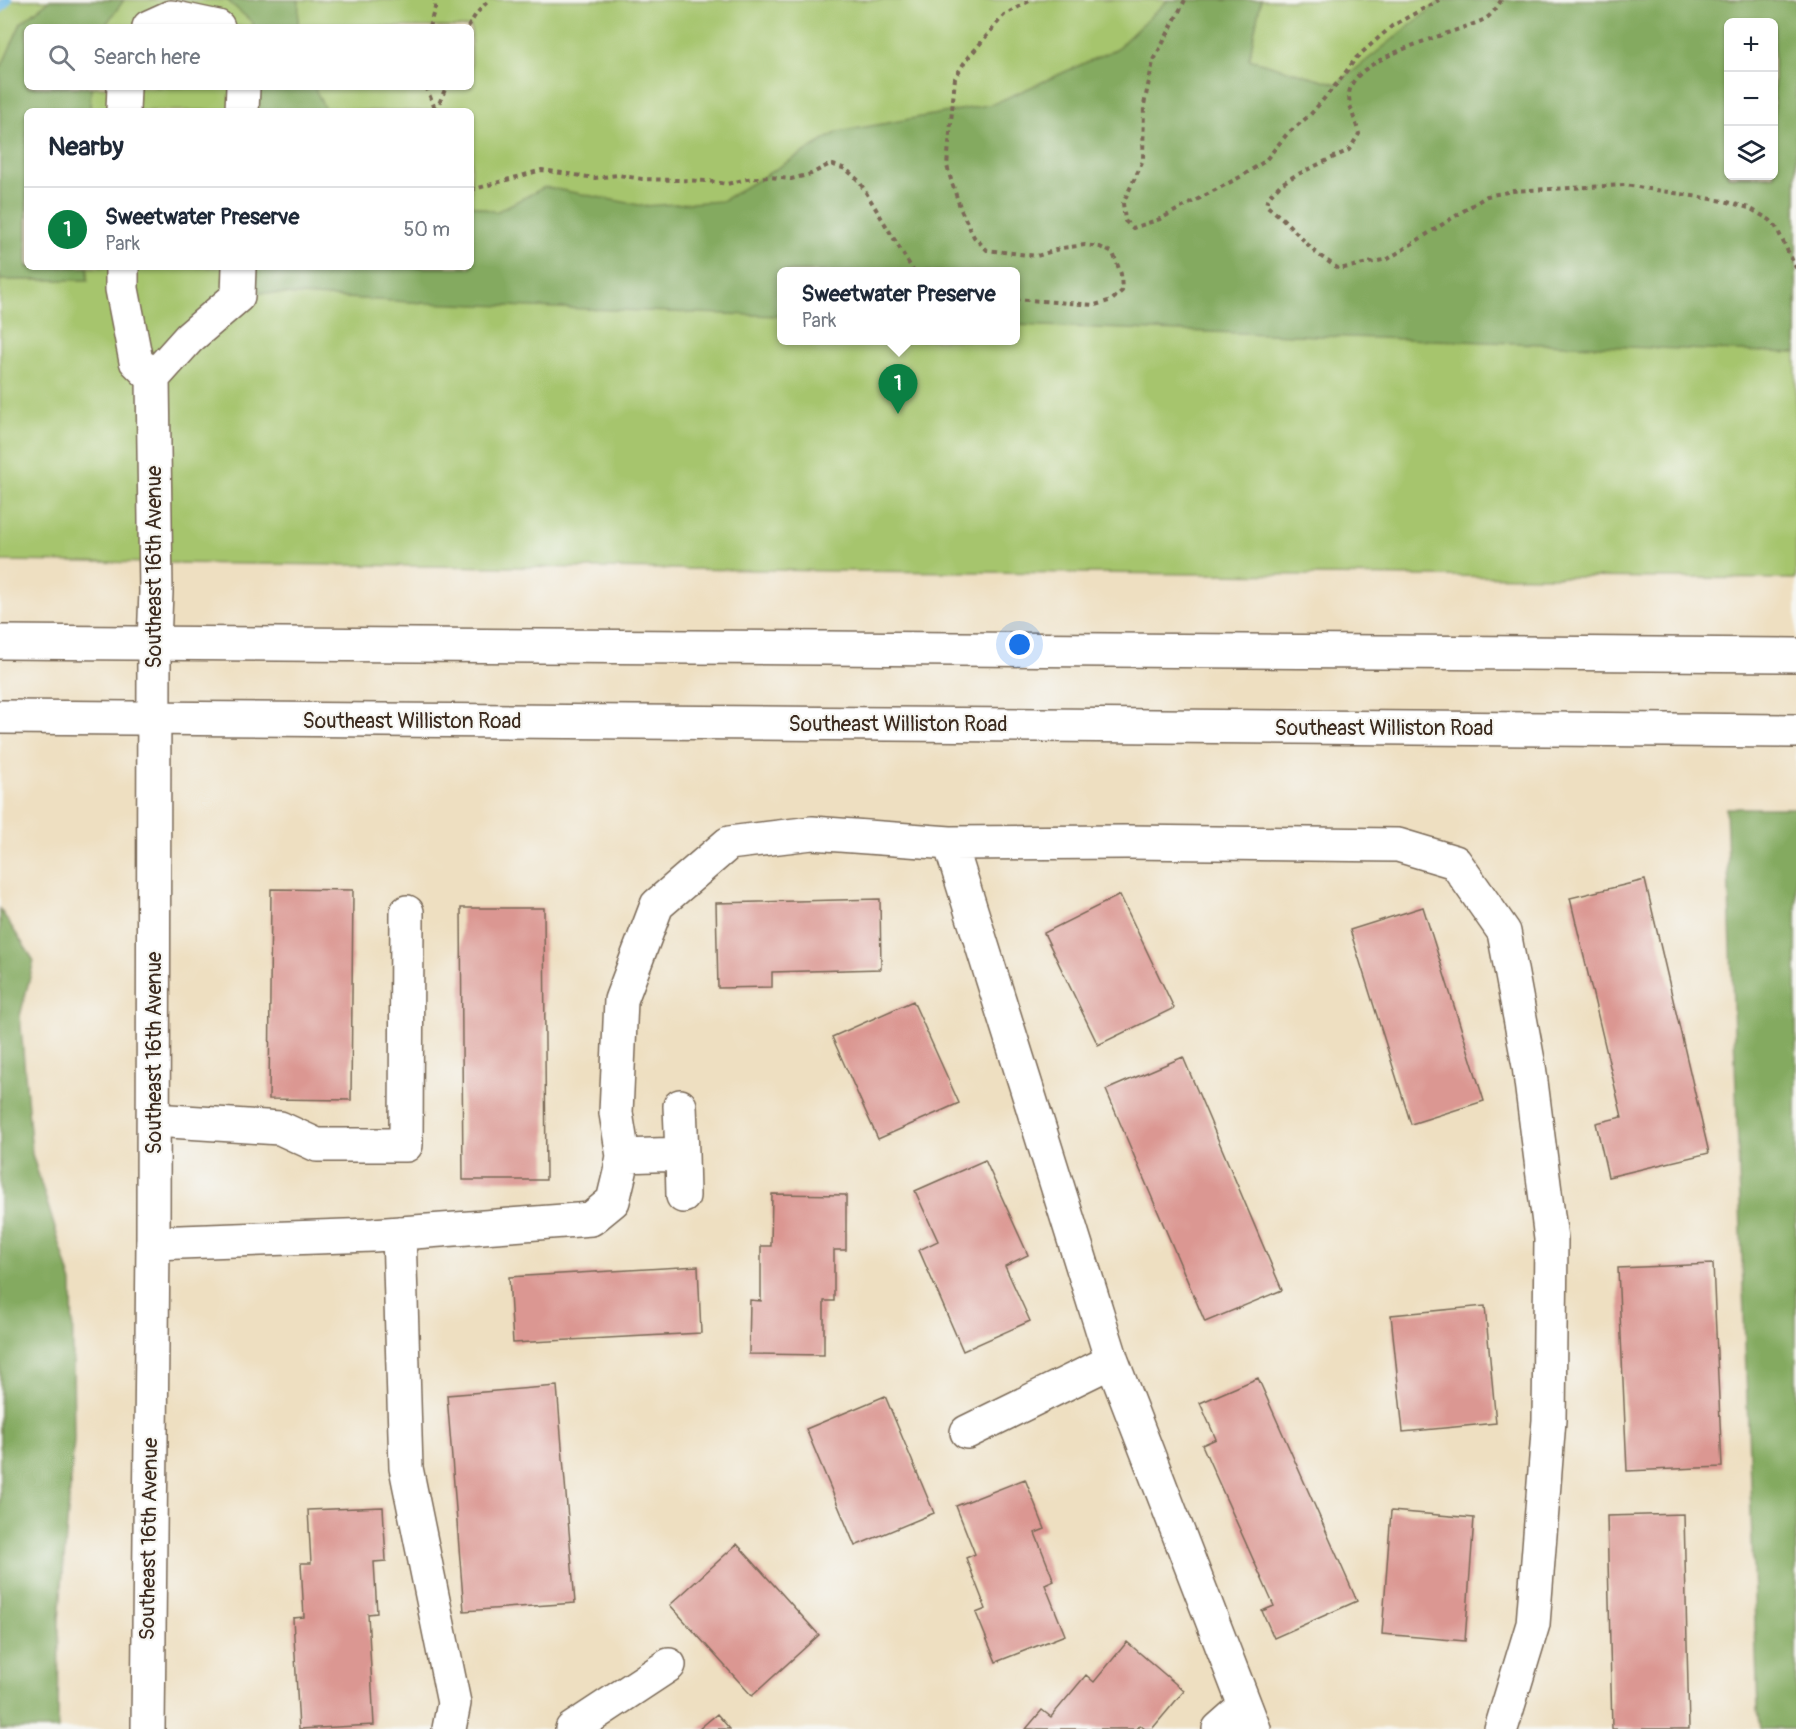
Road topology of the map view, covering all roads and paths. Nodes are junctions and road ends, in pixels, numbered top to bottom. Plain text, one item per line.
1 (435, 0) edge
2 (489, 0) edge
3 (1030, 0) edge
4 (1185, 0) edge
5 (1439, 0) edge
6 (1501, 0) edge
7 (156, 24) edge
8 (204, 24) edge
9 (430, 24) edge
10 (470, 24) edge
11 (124, 90) edge
12 (243, 90) edge
13 (427, 90) edge
14 (445, 90) edge
15 (123, 108) edge
16 (242, 108) edge
17 (435, 108) edge
18 (437, 108) edge
19 (474, 189) edge
20 (911, 267) edge
21 (1796, 268) edge
22 (122, 270) edge
23 (239, 270) edge
24 (1020, 298) edge
25 (153, 378) junction
26 (0, 642) edge
27 (154, 642) junction
28 (1796, 655) edge
29 (0, 717) edge
30 (154, 719) junction
31 (1796, 731) edge
32 (950, 843) junction
33 (407, 912) dead end
34 (680, 1106) dead end
35 (154, 1120) junction
36 (682, 1154) junction
37 (623, 1156) junction
38 (682, 1196) dead end
39 (399, 1233) junction
40 (153, 1243) junction
41 (1112, 1361) junction
42 (967, 1431) dead end
43 (669, 1665) dead end
44 (1250, 1718) edge
45 (148, 1729) edge
46 (449, 1729) edge
47 (572, 1729) edge
48 (1219, 1729) edge
49 (1501, 1729) edge

1 - 9 path
2 - 10 path
3 - 24 path
4 - 5 path
6 - 21 path
7 - 8 main road
11 - 15 main road
12 - 16 main road
13 - 17 path
14 - 18 path
19 - 20 path
22 - 25 main road
23 - 25 main road
25 - 27 main road, Southeast 16th Avenue
26 - 27 main road
27 - 28 main road
27 - 30 main road, Southeast 16th Avenue
29 - 30 main road, Southeast Williston Road
30 - 31 main road, Southeast Williston Road
30 - 35 main road, Southeast 16th Avenue
32 - 37 main road
32 - 41 main road
32 - 49 main road
33 - 35 main road
34 - 36 main road
35 - 40 main road, Southeast 16th Avenue
36 - 37 main road
36 - 38 main road
37 - 39 main road
39 - 40 main road
39 - 46 main road
40 - 45 main road, Southeast 16th Avenue
41 - 42 main road
41 - 44 main road
43 - 47 main road
44 - 48 main road

